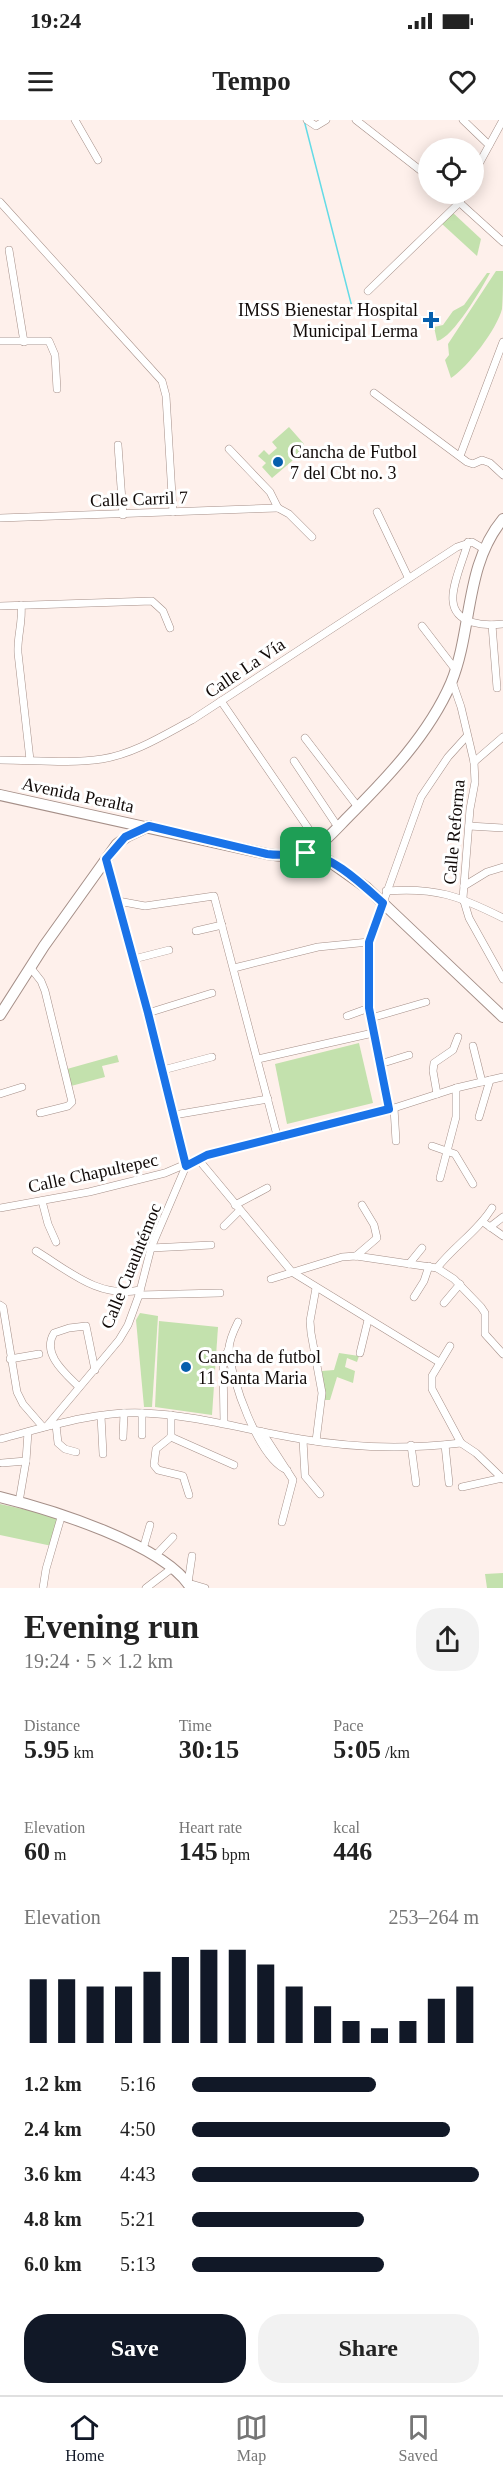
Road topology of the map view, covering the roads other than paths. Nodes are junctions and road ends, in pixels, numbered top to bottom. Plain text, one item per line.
1 (75, 120) edge
2 (307, 120) edge
3 (326, 120) edge
4 (356, 120) edge
5 (463, 120) edge
6 (502, 120) edge
7 (489, 145) junction
8 (484, 154) edge
9 (98, 160) dead end
10 (418, 168) edge
11 (0, 202) edge
12 (458, 204) edge
13 (462, 204) edge
14 (503, 242) edge
15 (9, 250) dead end
16 (368, 291) dead end
17 (0, 341) edge
18 (24, 342) junction
19 (503, 342) edge
20 (57, 389) dead end
21 (374, 393) dead end
22 (118, 445) dead end
23 (229, 449) dead end
24 (460, 456) junction
25 (503, 475) edge
26 (278, 508) junction
27 (173, 512) junction
28 (377, 512) dead end
29 (123, 514) junction
30 (0, 518) edge
31 (503, 519) edge
32 (312, 537) dead end
33 (468, 542) junction
34 (484, 549) junction
35 (408, 577) junction
36 (0, 605) edge
37 (21, 605) junction
38 (465, 619) junction
39 (503, 624) edge
40 (492, 625) junction
41 (422, 626) dead end
42 (170, 628) dead end
43 (455, 669) junction
44 (452, 681) junction
45 (497, 688) dead end
46 (221, 701) junction
47 (467, 736) junction
48 (503, 737) edge
49 (305, 738) dead end
50 (0, 760) edge
51 (30, 760) junction
52 (294, 761) dead end
53 (474, 762) junction
54 (0, 795) edge
55 (358, 807) junction
56 (149, 826) junction
57 (469, 826) junction
58 (338, 827) junction
59 (503, 828) edge
60 (319, 844) junction
61 (306, 853) junction
62 (106, 859) junction
63 (503, 867) edge
64 (464, 886) junction
65 (386, 891) junction
66 (463, 898) junction
67 (118, 902) junction
68 (383, 903) junction
69 (503, 918) edge
70 (222, 925) junction
71 (196, 930) dead end
72 (369, 942) junction
73 (169, 950) dead end
74 (134, 958) junction
75 (30, 967) junction
76 (234, 968) junction
77 (503, 979) edge
78 (212, 993) dead end
79 (426, 1002) dead end
80 (369, 1008) junction
81 (148, 1013) junction
82 (0, 1015) edge
83 (347, 1016) dead end
84 (503, 1017) edge
85 (371, 1018) junction
86 (373, 1033) junction
87 (458, 1037) dead end
88 (473, 1046) dead end
89 (410, 1055) dead end
90 (212, 1057) dead end
91 (258, 1059) junction
92 (380, 1064) junction
93 (163, 1070) junction
94 (503, 1077) edge
95 (490, 1080) junction
96 (482, 1082) junction
97 (22, 1087) dead end
98 (456, 1088) junction
99 (0, 1094) edge
100 (437, 1094) junction
101 (267, 1099) junction
102 (392, 1108) junction
103 (39, 1113) dead end
104 (174, 1115) junction
105 (479, 1117) dead end
106 (278, 1139) junction
107 (396, 1141) dead end
108 (432, 1146) dead end
109 (448, 1150) junction
110 (198, 1159) junction
111 (186, 1166) junction
112 (440, 1178) dead end
113 (473, 1184) dead end
114 (267, 1188) dead end
115 (42, 1201) junction
116 (362, 1205) dead end
117 (0, 1208) edge
118 (237, 1208) junction
119 (492, 1208) dead end
120 (503, 1217) edge
121 (487, 1225) junction
122 (224, 1226) dead end
123 (503, 1236) edge
124 (56, 1242) dead end
125 (211, 1245) dead end
126 (151, 1248) junction
127 (422, 1248) dead end
128 (36, 1251) dead end
129 (356, 1256) junction
130 (409, 1264) junction
131 (433, 1267) junction
132 (292, 1272) junction
133 (271, 1279) dead end
134 (460, 1284) junction
135 (316, 1288) junction
136 (139, 1293) junction
137 (220, 1293) dead end
138 (414, 1297) dead end
139 (444, 1303) dead end
140 (0, 1305) edge
141 (368, 1320) junction
142 (238, 1322) dead end
143 (450, 1346) dead end
144 (229, 1348) junction
145 (360, 1353) dead end
146 (39, 1354) dead end
147 (503, 1354) edge
148 (10, 1359) junction
149 (439, 1362) junction
150 (94, 1370) junction
151 (79, 1387) junction
152 (124, 1413) junction
153 (142, 1413) junction
154 (171, 1415) junction
155 (102, 1416) junction
156 (224, 1423) junction
157 (56, 1425) junction
158 (45, 1427) junction
159 (254, 1430) junction
160 (28, 1432) junction
161 (262, 1432) junction
162 (142, 1435) dead end
163 (123, 1437) dead end
164 (171, 1437) junction
165 (0, 1440) edge
166 (303, 1440) junction
167 (316, 1441) junction
168 (461, 1443) junction
169 (444, 1445) junction
170 (411, 1446) junction
171 (76, 1452) dead end
172 (103, 1454) dead end
173 (26, 1461) junction
174 (2, 1463) dead end
175 (234, 1465) dead end
176 (287, 1470) junction
177 (503, 1479) edge
178 (416, 1483) dead end
179 (449, 1484) dead end
180 (462, 1487) dead end
181 (320, 1494) dead end
182 (189, 1495) dead end
183 (0, 1497) edge
184 (19, 1502) junction
185 (62, 1514) junction
186 (282, 1522) dead end
187 (150, 1525) dead end
188 (173, 1538) dead end
189 (143, 1549) junction
190 (156, 1555) junction
191 (192, 1556) dead end
192 (171, 1569) junction
193 (189, 1586) edge
194 (43, 1588) edge
195 (146, 1588) edge
196 (205, 1588) edge

1 - 9 street
2 - 3 street
4 - 10 street
5 - 7 street
6 - 7 street
7 - 8 street
11 - 27 street
12 - 16 street
13 - 14 street
15 - 18 street
17 - 18 street
18 - 20 street
19 - 24 street
21 - 24 street
22 - 29 street
23 - 26 street
24 - 25 street
26 - 27 street, Calle Carril 7
26 - 32 street
27 - 29 street, Calle Carril 7
28 - 35 street
29 - 30 street, Calle Carril 7
31 - 34 main road
33 - 34 street
33 - 35 street, Calle La Vía
33 - 38 street
34 - 38 main road
35 - 46 street, Calle La Vía
36 - 37 street
37 - 42 street
37 - 51 street
38 - 40 street
38 - 43 main road
39 - 40 street
40 - 45 street
41 - 43 street
43 - 44 main road
44 - 47 street, Calle Reforma
44 - 55 main road
46 - 51 street, Calle La Vía
46 - 60 street
47 - 53 street, Calle Reforma
47 - 65 street
48 - 53 street
49 - 55 street
50 - 51 street, Calle La Vía
52 - 58 street
53 - 57 street, Calle Reforma
54 - 56 main road, Avenida Peralta
55 - 58 main road
56 - 61 main road, Avenida Peralta
56 - 62 main road
57 - 59 street
57 - 64 street, Calle Reforma
58 - 60 main road
60 - 61 main road
61 - 68 main road
62 - 67 street
62 - 75 main road
63 - 64 street
64 - 66 street, Calle Reforma
65 - 66 street
65 - 68 street
66 - 69 street
66 - 77 street, Calle Reforma
67 - 70 street
67 - 74 street
68 - 72 street
68 - 84 main road
70 - 71 street
70 - 76 street
72 - 76 street
72 - 80 street
73 - 74 street
74 - 81 street
75 - 82 main road
75 - 103 street
76 - 91 street
78 - 81 street
79 - 85 street
80 - 83 street
80 - 85 street
81 - 93 street
85 - 86 street
86 - 91 street
86 - 92 street
87 - 100 street
88 - 96 street
89 - 92 street
90 - 93 street
91 - 101 street
92 - 102 street
93 - 104 street
94 - 95 street, Calle Chapultepec
95 - 96 street, Calle Chapultepec
95 - 105 street
96 - 98 street, Calle Chapultepec
97 - 99 street
98 - 100 street, Calle Chapultepec
98 - 109 street
100 - 102 street, Calle Chapultepec
101 - 104 street
101 - 106 street
102 - 106 street, Calle Chapultepec
102 - 107 street
104 - 111 street
106 - 110 street, Calle Chapultepec
108 - 109 street
109 - 112 street
109 - 113 street
110 - 111 street, Calle Chapultepec
110 - 118 street
111 - 115 street, Calle Chapultepec
111 - 126 street, Calle Cuauhtémoc
114 - 118 street
115 - 117 street, Calle Chapultepec
115 - 124 street
116 - 129 street
118 - 122 street
118 - 132 street
119 - 121 street
120 - 121 street
121 - 123 street
121 - 131 street
125 - 126 street
126 - 136 street, Calle Cuauhtémoc
127 - 130 street
128 - 136 street
129 - 130 street
129 - 132 street
130 - 131 street
131 - 134 street
131 - 138 street
132 - 133 street
132 - 135 street
134 - 139 street
134 - 147 street
135 - 141 street
135 - 167 street
136 - 137 street
136 - 150 street, Calle Cuauhtémoc
140 - 148 street
141 - 145 street
141 - 149 street
142 - 144 street
143 - 149 street
144 - 156 street
144 - 159 street
146 - 148 street
148 - 158 street
149 - 168 street
150 - 151 street, Calle Cuauhtémoc
150 - 151 street
151 - 158 street, Calle Cuauhtémoc
152 - 153 street
152 - 155 street
152 - 163 street
153 - 154 street
153 - 162 street
154 - 156 street
154 - 164 street
155 - 157 street
155 - 172 street
156 - 159 street
157 - 158 street
157 - 171 street
158 - 160 street
159 - 161 street
159 - 176 street
160 - 165 street
160 - 173 street
161 - 166 street
161 - 176 street
164 - 175 street
164 - 182 street
166 - 167 street
166 - 181 street
167 - 170 street
168 - 169 street
168 - 177 street
169 - 170 street
169 - 179 street
170 - 178 street
173 - 174 street
173 - 184 street
176 - 186 street
177 - 180 street
183 - 184 main road
184 - 185 main road
185 - 189 main road
185 - 194 street
187 - 189 street
188 - 190 street
189 - 190 main road
190 - 192 main road
191 - 193 street
192 - 193 main road
192 - 195 street
193 - 196 street

